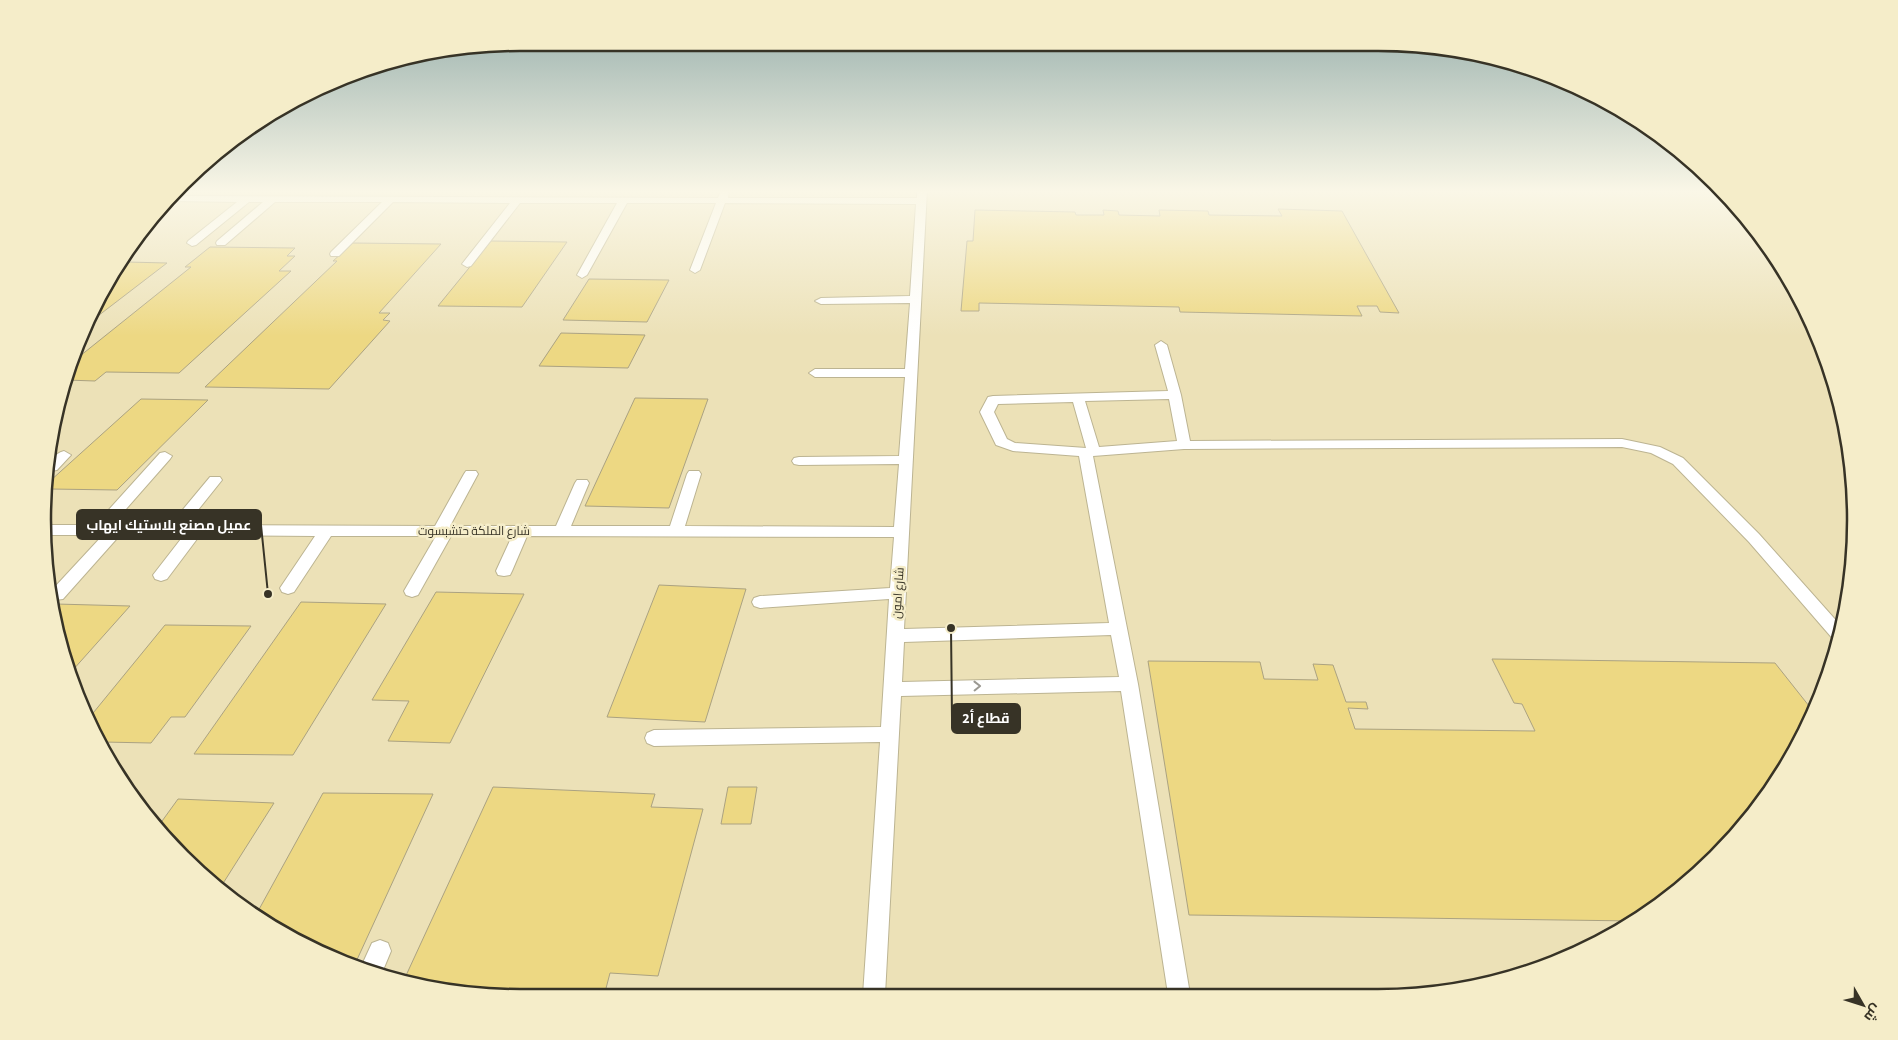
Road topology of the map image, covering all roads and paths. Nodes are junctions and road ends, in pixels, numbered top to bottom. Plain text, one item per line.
1 (198, 239) edge
2 (226, 239) edge
3 (351, 239) edge
4 (487, 239) edge
5 (603, 239) edge
6 (707, 239) edge
7 (920, 239) edge
8 (192, 243) dead end
9 (221, 243) dead end
10 (335, 254) dead end
11 (467, 264) dead end
12 (695, 270) dead end
13 (582, 276) dead end
14 (916, 299) junction
15 (821, 301) dead end
16 (1161, 345) dead end
17 (815, 373) dead end
18 (911, 373) junction
19 (1175, 394) junction
20 (1078, 398) junction
21 (1184, 445) junction
22 (1089, 452) junction
23 (64, 455) dead end
24 (165, 456) dead end
25 (906, 460) junction
26 (800, 461) dead end
27 (54, 465) edge
28 (471, 474) dead end
29 (694, 474) dead end
30 (215, 480) dead end
31 (582, 483) dead end
32 (51, 530) edge
33 (98, 530) junction
34 (116, 530) junction
35 (174, 530) junction
36 (196, 530) junction
37 (326, 531) junction
38 (443, 531) junction
39 (522, 531) junction
40 (561, 531) junction
41 (676, 531) junction
42 (902, 532) junction
43 (504, 571) dead end
44 (161, 574) dead end
45 (288, 588) dead end
46 (412, 591) dead end
47 (898, 593) junction
48 (57, 595) dead end
49 (760, 602) dead end
50 (1120, 629) junction
51 (1834, 629) edge
52 (894, 636) junction
53 (1129, 684) junction
54 (893, 689) junction
55 (889, 734) junction
56 (654, 738) dead end
57 (874, 989) edge
58 (1178, 989) edge

1 - 8 lane
2 - 9 lane
3 - 10 lane
4 - 11 lane
5 - 13 lane
6 - 12 lane
7 - 14 lane, شارع امون
14 - 15 lane
14 - 18 lane, شارع امون
16 - 19 lane
17 - 18 lane
18 - 25 lane, شارع امون
19 - 20 lane
19 - 21 lane
20 - 22 lane
20 - 22 lane
21 - 22 lane
21 - 51 lane
22 - 50 lane
23 - 27 lane
24 - 33 lane
25 - 26 lane
25 - 42 lane, شارع امون
28 - 38 lane
29 - 41 lane
30 - 35 lane
31 - 40 lane
32 - 33 lane, شارع الملكة حتشبسوت
33 - 34 lane, شارع الملكة حتشبسوت
34 - 35 lane, شارع الملكة حتشبسوت
34 - 48 lane
35 - 36 lane, شارع الملكة حتشبسوت
36 - 37 lane, شارع الملكة حتشبسوت
36 - 44 lane
37 - 38 lane, شارع الملكة حتشبسوت
37 - 45 lane
38 - 39 lane, شارع الملكة حتشبسوت
38 - 46 lane
39 - 40 lane, شارع الملكة حتشبسوت
39 - 43 lane
40 - 41 lane, شارع الملكة حتشبسوت
41 - 42 lane, شارع الملكة حتشبسوت
42 - 47 lane, شارع امون
47 - 49 lane
47 - 52 lane, شارع امون
50 - 52 lane
50 - 53 lane
52 - 54 lane, شارع امون
54 -> 53 lane
53 - 58 lane
54 - 55 lane, شارع امون
55 - 56 lane
55 - 57 lane, شارع امون

